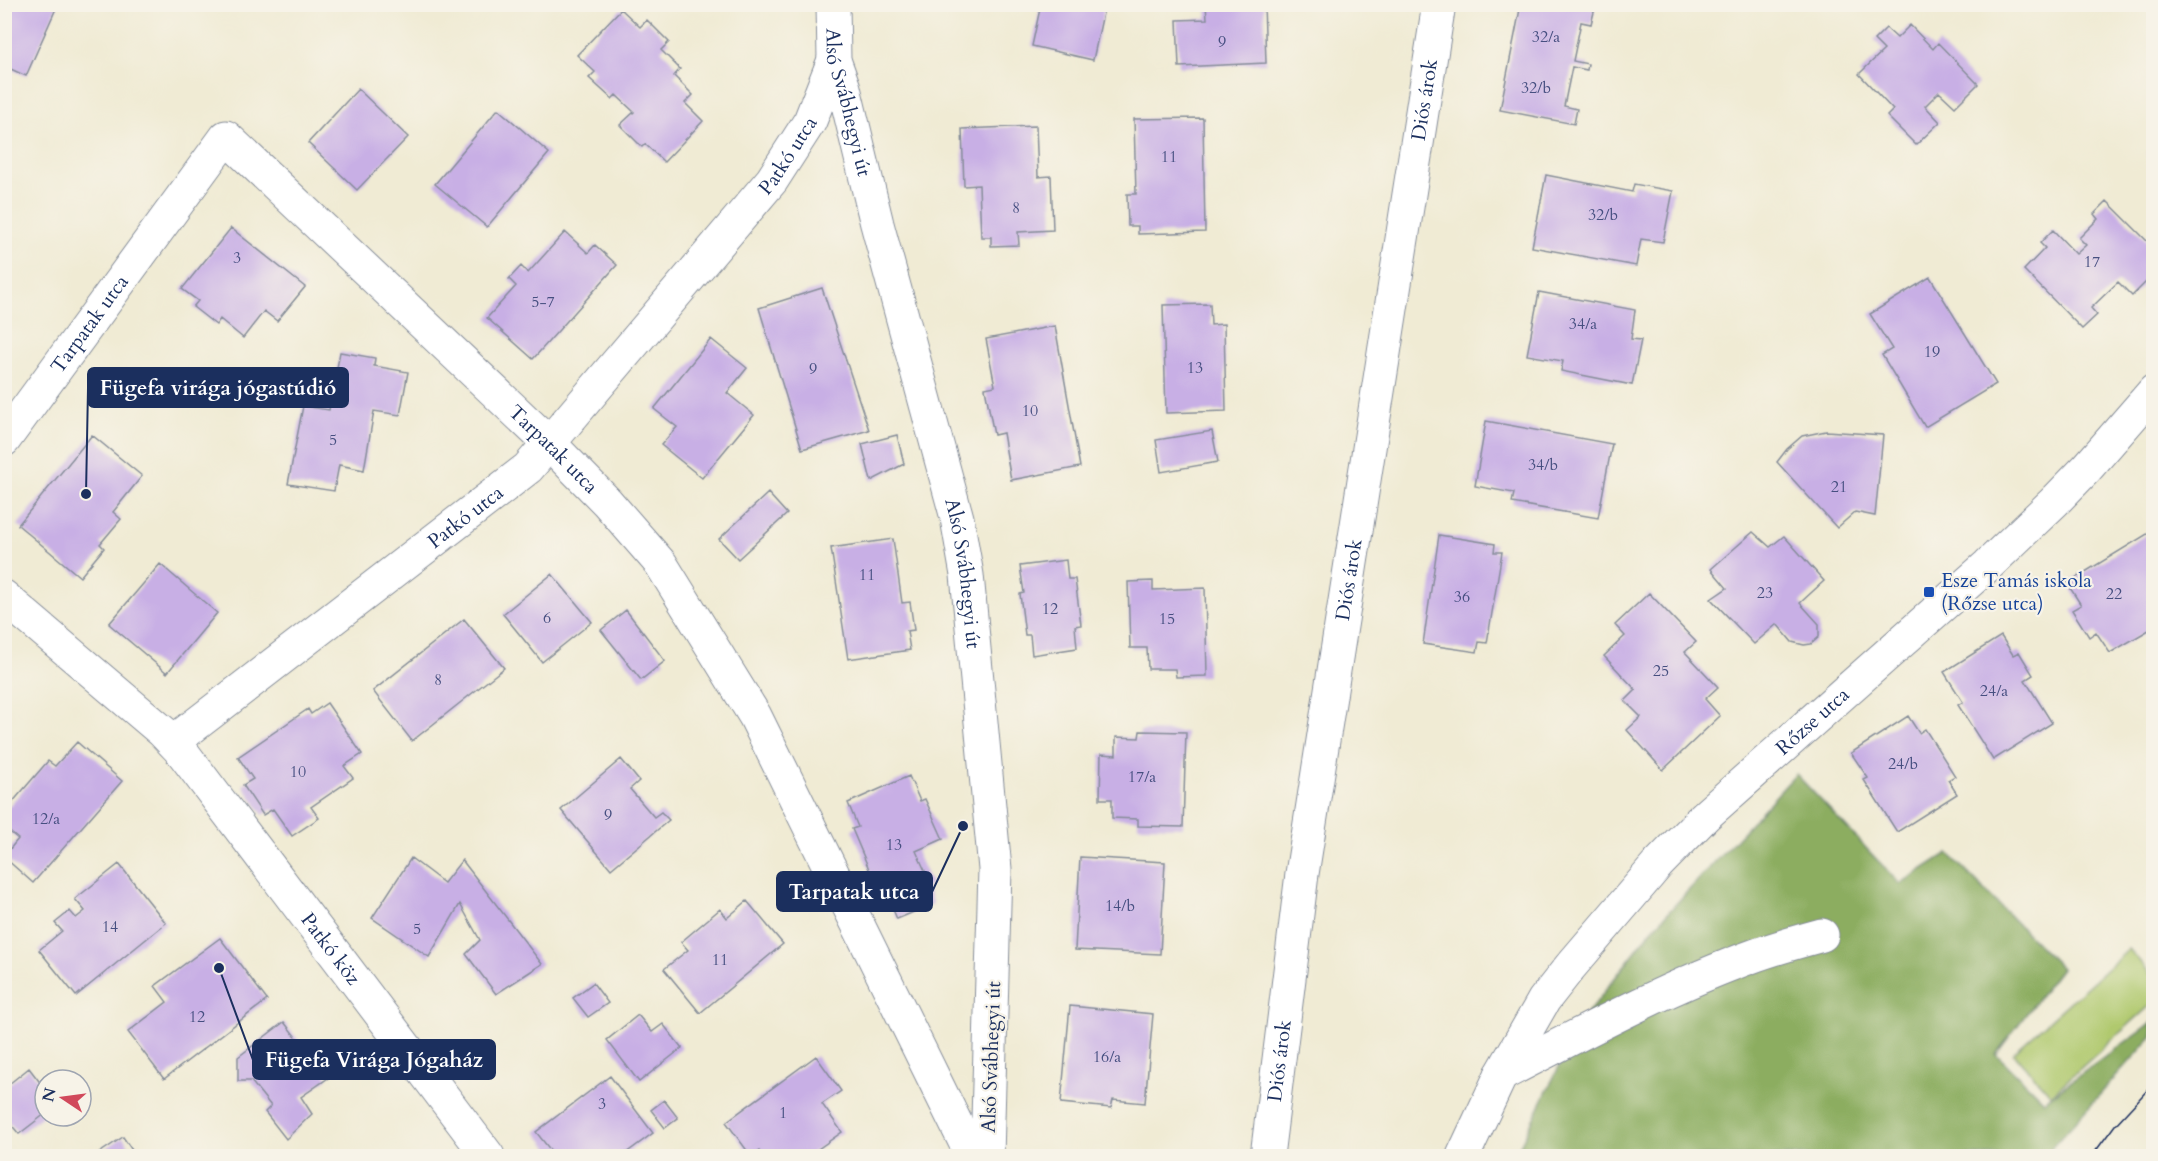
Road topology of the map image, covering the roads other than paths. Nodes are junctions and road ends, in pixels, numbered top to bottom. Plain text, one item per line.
1 (832, 4) edge
2 (1439, 4) edge
3 (834, 60) junction
4 (2154, 391) edge
5 (4, 440) edge
6 (550, 444) junction
7 (4, 597) edge
8 (173, 742) junction
9 (1822, 935) dead end
10 (1501, 1075) junction
11 (488, 1156) edge
12 (972, 1156) edge
13 (987, 1156) edge
14 (1267, 1156) edge
15 (1463, 1156) edge

1 - 3 street, Alsó Svábhegyi út
2 - 14 street, Diós árok
3 - 6 street, Patkó utca
3 - 13 street, Alsó Svábhegyi út
4 - 10 street, Rőzse utca
5 - 6 street, Tarpatak utca
6 - 8 street, Patkó utca
6 - 12 street, Tarpatak utca
7 - 8 street
8 - 11 street, Patkó köz
9 - 10 street
10 - 15 street, Rőzse utca

